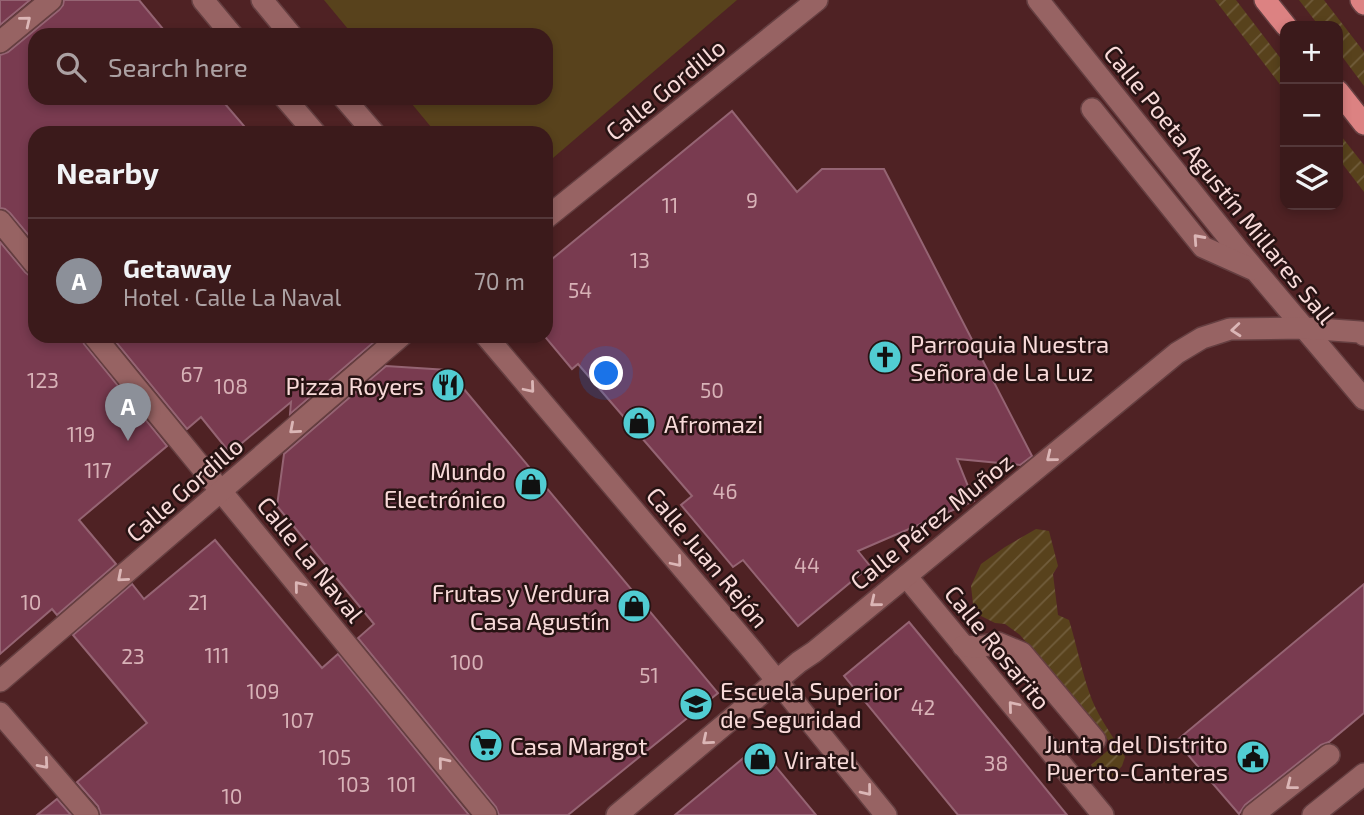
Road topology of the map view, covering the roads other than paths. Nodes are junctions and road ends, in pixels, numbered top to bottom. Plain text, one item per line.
1 (51, 0) edge
2 (203, 0) edge
3 (262, 0) edge
4 (817, 0) edge
5 (1038, 0) edge
6 (1265, 0) edge
7 (1282, 21) edge
8 (226, 28) edge
9 (285, 28) edge
10 (0, 42) edge
11 (1343, 97) edge
12 (291, 105) edge
13 (350, 105) edge
14 (1092, 109) dead end
15 (1364, 124) edge
16 (309, 126) edge
17 (368, 126) edge
18 (553, 212) edge
19 (0, 221) edge
20 (28, 255) edge
21 (1304, 328) junction
22 (1364, 335) edge
23 (100, 343) edge
24 (393, 343) edge
25 (492, 343) edge
26 (1364, 399) edge
27 (222, 492) junction
28 (906, 576) junction
29 (963, 646) junction
30 (0, 681) edge
31 (778, 681) junction
32 (0, 713) edge
33 (1095, 740) dead end
34 (1329, 755) dead end
35 (1364, 774) edge
36 (88, 815) edge
37 (486, 815) edge
38 (617, 815) edge
39 (886, 815) edge
40 (1103, 815) edge
41 (1253, 815) edge
42 (1313, 815) edge

10 -> 1 street
2 - 8 street
3 - 9 street
4 - 18 street, Calle Gordillo
5 - 21 street, Calle Poeta Agustín Millares Sall
6 - 7 highway
11 - 15 highway
12 - 16 street
13 - 17 street
21 -> 14 street
19 - 20 street
21 - 22 street, Calle Pérez Muñoz
21 - 26 street, Calle Poeta Agustín Millares Sall
21 -> 28 street, Calle Pérez Muñoz
23 - 27 street, Calle La Naval
24 -> 27 street, Calle Gordillo
25 -> 31 street, Calle Juan Rejón
27 -> 30 street, Calle Gordillo
37 -> 27 street, Calle La Naval
28 - 29 street, Calle Rosarito
28 -> 31 street, Calle Pérez Muñoz
29 - 33 street
40 -> 29 street, Calle Rosarito
31 -> 38 street, Calle Pérez Muñoz
31 -> 39 street, Calle Juan Rejón
32 -> 36 street
34 -> 41 street
35 - 42 street

